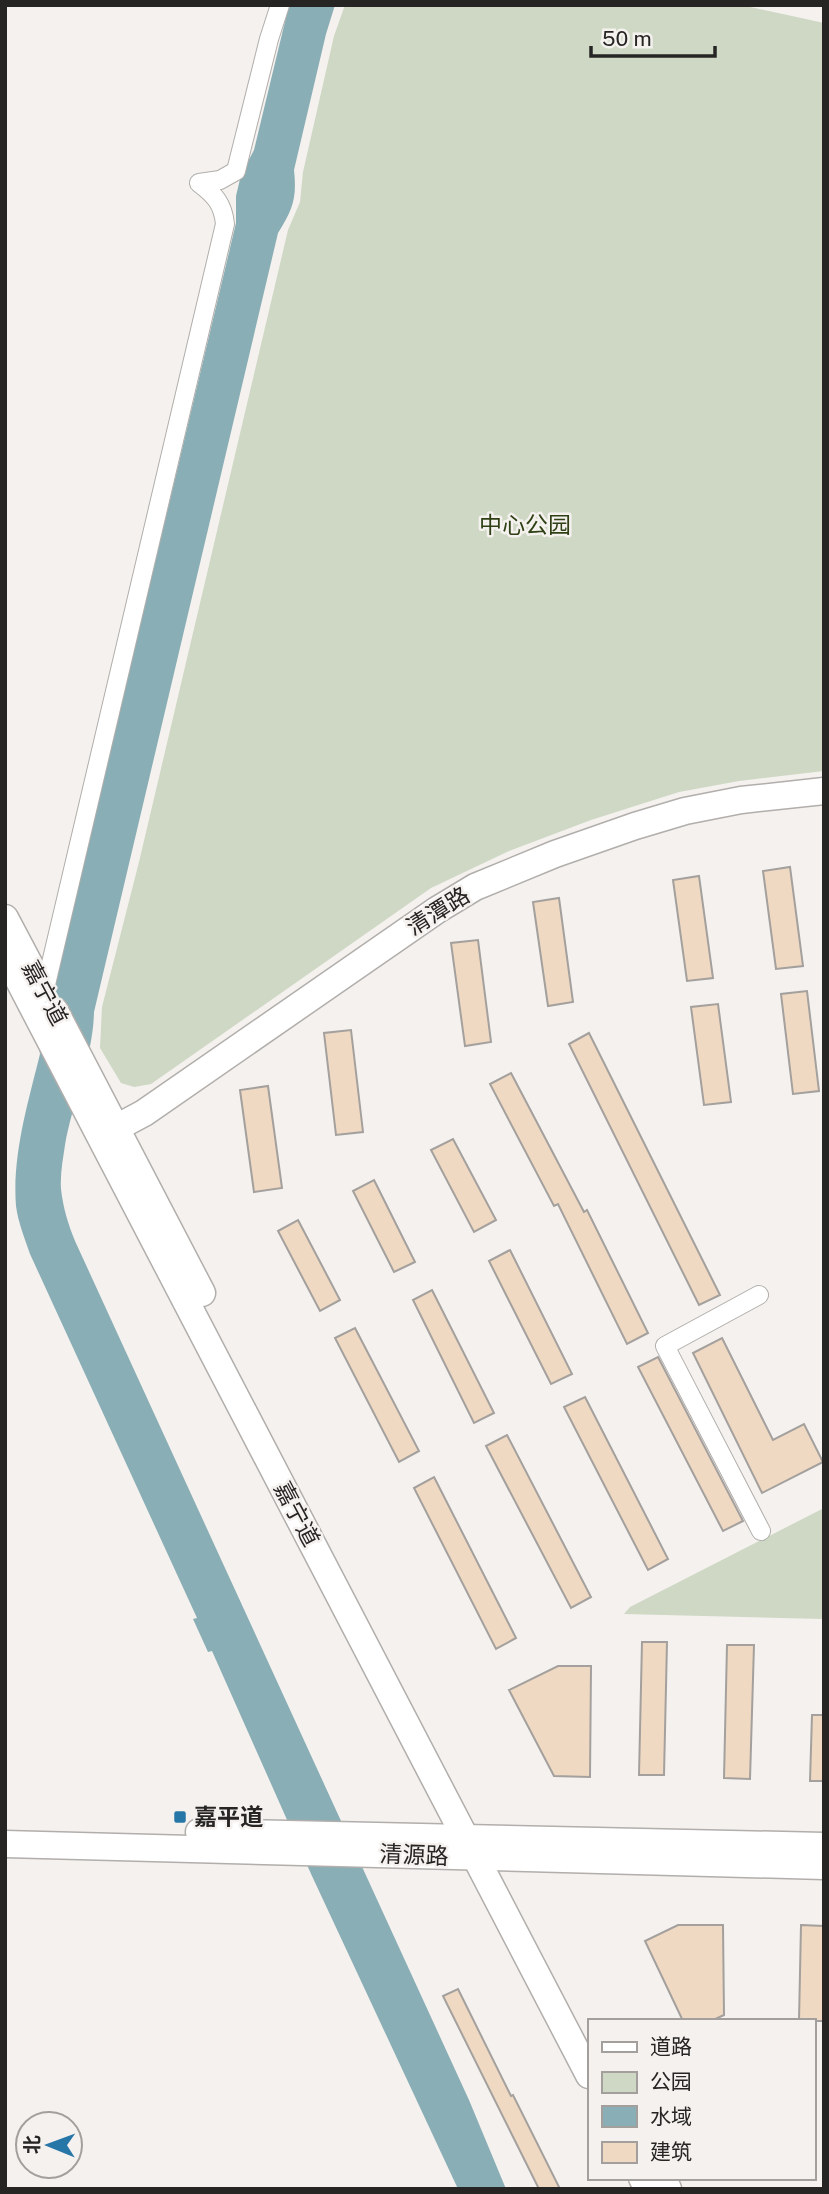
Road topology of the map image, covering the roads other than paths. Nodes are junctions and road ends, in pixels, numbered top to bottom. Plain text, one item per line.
1 (280, 5) edge
2 (824, 791) edge
3 (5, 918) edge
4 (5, 954) edge
5 (41, 1005) junction
6 (108, 1133) junction
7 (759, 1295) dead end
8 (761, 1531) dead end
9 (5, 1827) edge
10 (280, 1842) junction
11 (5, 1844) edge
12 (824, 1846) edge
13 (480, 1847) junction
14 (824, 1866) edge
15 (588, 2035) edge
16 (588, 2073) edge

1 - 5 street
2 - 6 street, 清潭路
3 - 5 street, 嘉宁道
4 - 5 street, 嘉宁道
5 - 6 street, 嘉宁道
6 - 13 street, 嘉宁道
7 - 8 street
9 - 10 street, 清源路
10 - 11 street, 清源路
10 - 13 street, 清源路
12 - 13 street, 清源路
13 - 14 street, 清源路
13 - 15 street, 嘉宁道
13 - 16 street, 嘉宁道

